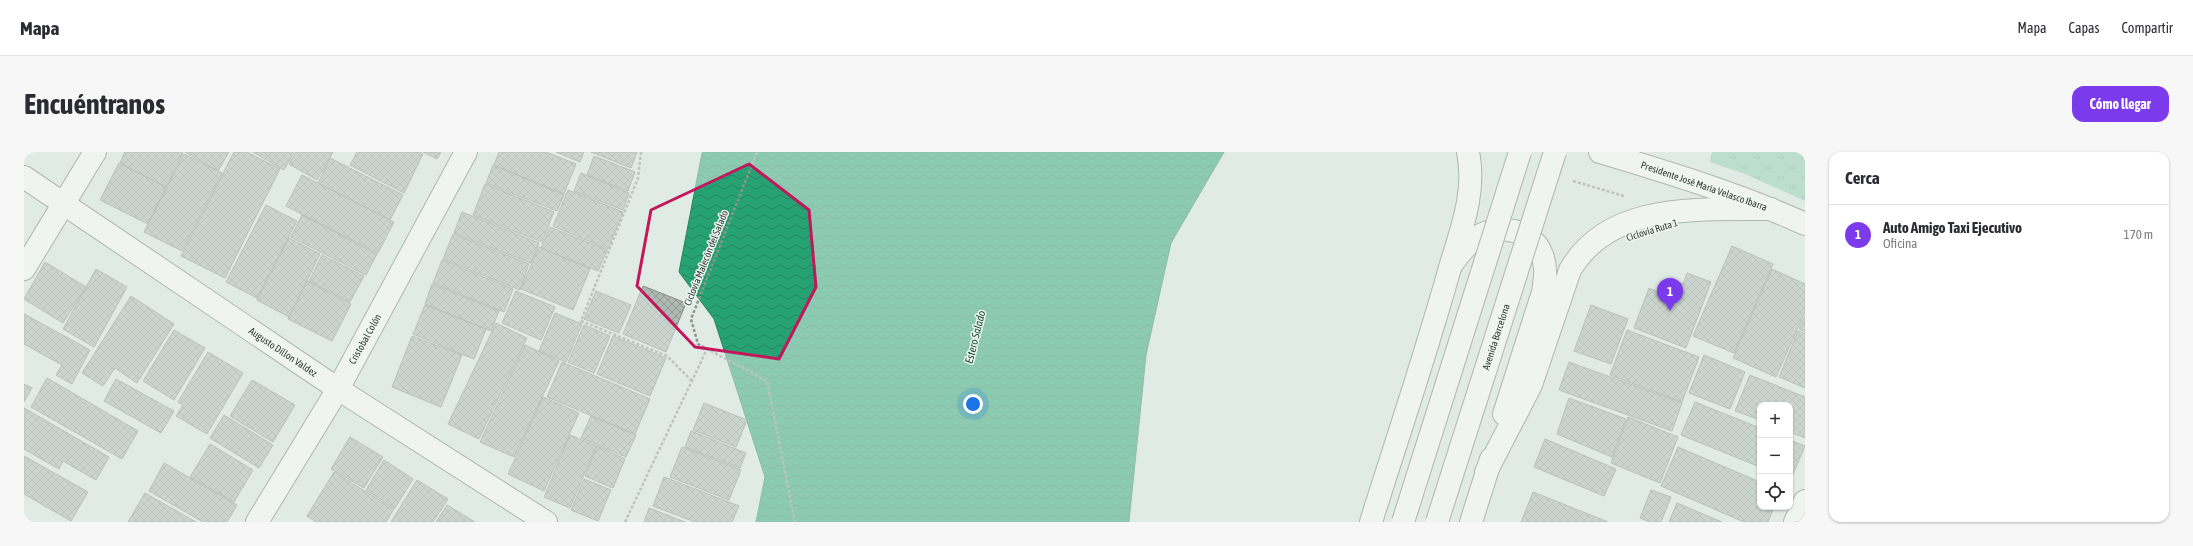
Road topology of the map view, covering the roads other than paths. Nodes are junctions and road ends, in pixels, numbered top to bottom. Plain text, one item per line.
1 (95, 152) edge
2 (466, 152) edge
3 (1468, 152) edge
4 (1520, 152) edge
5 (1555, 152) edge
6 (1600, 152) edge
7 (24, 177) edge
8 (64, 203) junction
9 (1771, 209) junction
10 (1805, 224) edge
11 (1452, 264) junction
12 (24, 269) edge
13 (338, 389) junction
14 (1486, 472) junction
15 (257, 522) edge
16 (546, 522) edge
17 (1371, 522) edge
18 (1403, 522) edge
19 (1438, 522) edge
20 (1470, 522) edge

1 - 8 main road
2 - 13 main road, Cristobal Colón
3 - 11 main road
4 - 18 main road, bridge
5 - 19 main road, Avenida Barcelona, bridge
6 - 9 main road, Presidente José Maria Velasco Ibarra
7 - 8 main road, Augusto Dillon Valdez
8 - 12 main road
8 - 13 main road, Augusto Dillon Valdez
9 - 10 main road, Presidente José Maria Velasco Ibarra
9 - 14 main road
11 - 14 main road
11 - 17 main road
13 - 15 main road, Cristobal Colón
13 - 16 main road, Augusto Dillon Valdez
14 - 20 main road

